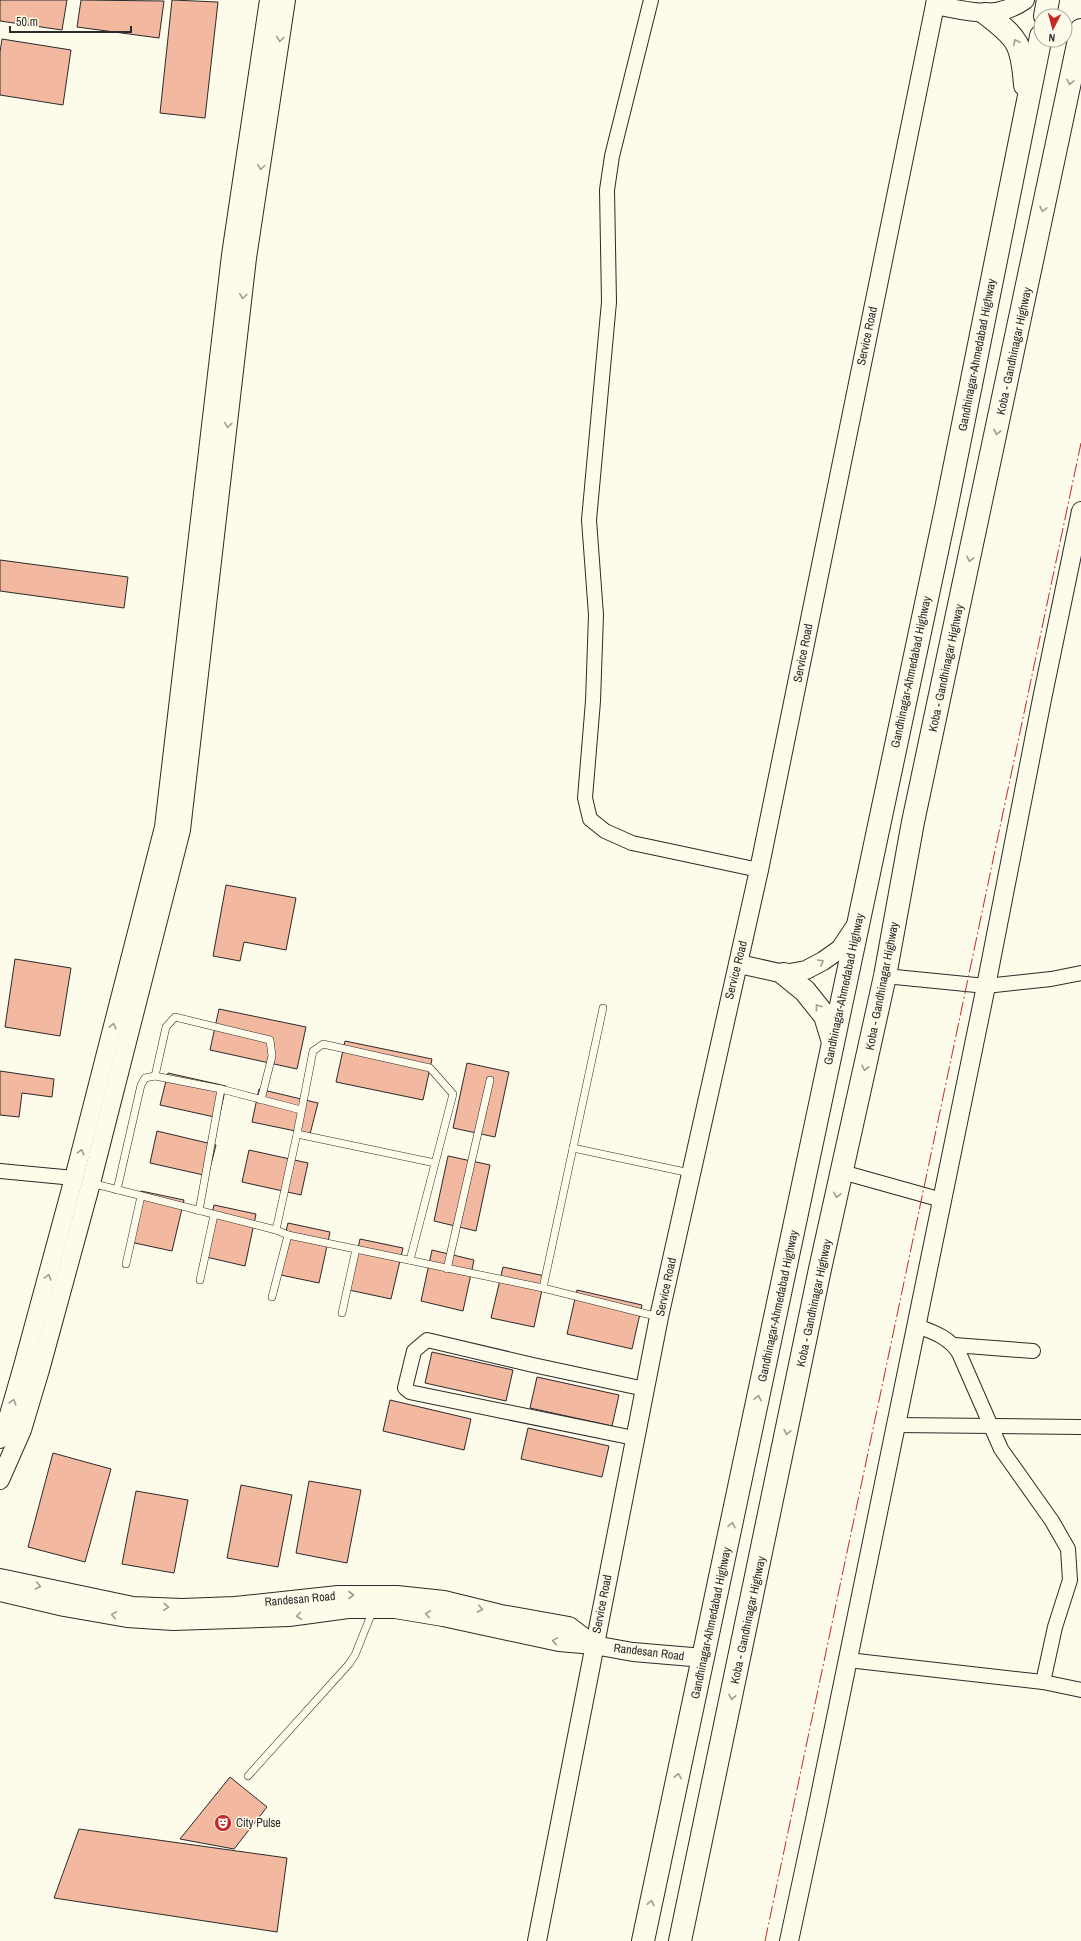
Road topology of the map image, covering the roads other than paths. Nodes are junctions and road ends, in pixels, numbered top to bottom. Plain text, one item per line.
1 (269, 0) edge
2 (286, 0) edge
3 (651, 0) edge
4 (1024, 0) edge
5 (935, 2) edge
6 (986, 14) junction
7 (1081, 30) edge
8 (1039, 48) edge
9 (1027, 108) junction
10 (1081, 511) edge
11 (759, 870) junction
12 (859, 921) junction
13 (739, 964) junction
14 (1081, 973) edge
15 (784, 974) junction
16 (885, 976) junction
17 (986, 986) junction
18 (603, 1008) dead end
19 (833, 1043) junction
20 (155, 1076) junction
21 (490, 1080) dead end
22 (221, 1089) junction
23 (261, 1100) junction
24 (301, 1110) junction
25 (297, 1134) junction
26 (573, 1148) junction
27 (435, 1163) junction
28 (0, 1171) edge
29 (842, 1172) junction
30 (691, 1173) junction
31 (83, 1181) junction
32 (117, 1190) junction
33 (141, 1196) junction
34 (942, 1200) junction
35 (200, 1211) junction
36 (214, 1215) junction
37 (276, 1230) junction
38 (288, 1235) junction
39 (356, 1249) junction
40 (410, 1260) junction
41 (126, 1264) dead end
42 (447, 1269) junction
43 (200, 1280) dead end
44 (543, 1288) junction
45 (272, 1297) dead end
46 (342, 1313) dead end
47 (659, 1317) junction
48 (917, 1326) junction
49 (954, 1345) junction
50 (1033, 1351) dead end
51 (645, 1389) junction
52 (896, 1425) junction
53 (991, 1426) junction
54 (1081, 1427) edge
55 (634, 1438) junction
56 (0, 1439) edge
57 (0, 1480) edge
58 (0, 1578) edge
59 (0, 1592) edge
60 (373, 1609) junction
61 (594, 1644) junction
62 (704, 1658) junction
63 (848, 1660) junction
64 (1044, 1682) junction
65 (1081, 1690) edge
66 (248, 1776) dead end
67 (537, 1941) edge
68 (643, 1941) edge
69 (680, 1941) edge
70 (789, 1941) edge

31 -> 1 street
2 -> 31 street
3 - 11 street
4 - 6 street
5 - 6 street
5 - 11 street, Service Road
9 -> 6 main road
7 -> 16 main road, Koba - Gandhinagar Highway
8 - 9 main road, Gandhinagar-Ahmedabad Highway
9 - 12 main road, Gandhinagar-Ahmedabad Highway
10 - 17 street
11 - 13 street, Service Road
15 -> 12 street
12 - 19 main road, Gandhinagar-Ahmedabad Highway
13 - 15 street
13 - 30 street, Service Road
14 - 17 street
19 -> 15 main road
16 - 17 street
16 -> 29 main road, Koba - Gandhinagar Highway
17 - 34 street
18 - 26 lane
62 -> 19 main road, Gandhinagar-Ahmedabad Highway
20 - 22 lane
20 - 23 lane
20 - 32 lane
21 - 42 lane
22 - 23 lane
22 - 35 lane
23 - 24 lane
24 - 25 lane
24 - 27 lane
25 - 27 lane
25 - 37 lane
26 - 30 lane
26 - 44 lane
27 - 40 lane
28 - 31 street
29 - 34 street
29 -> 69 main road, Koba - Gandhinagar Highway
30 - 47 street, Service Road
31 - 32 lane
56 -> 31 street
31 - 57 street
32 - 33 lane
33 - 35 lane
33 - 41 lane
34 - 48 street
35 - 36 lane
36 - 37 lane
36 - 43 lane
37 - 38 lane
38 - 39 lane
38 - 45 lane
39 - 40 lane
39 - 46 lane
40 - 42 lane
42 - 44 lane
44 - 47 lane
47 - 51 street, Service Road
48 - 49 street
48 - 52 street
49 - 50 street
49 - 53 street
51 - 55 street, Service Road
51 - 55 street
52 - 53 street
52 - 63 street
53 - 54 street
53 - 64 street
55 - 61 street, Service Road
58 -> 61 street, Randesan Road
60 -> 59 street, Randesan Road
61 -> 60 street, Randesan Road
60 - 66 lane
61 - 62 street, Randesan Road
61 - 67 street, Service Road
68 -> 62 main road, Gandhinagar-Ahmedabad Highway
63 - 64 street
63 - 70 street
64 - 65 street

